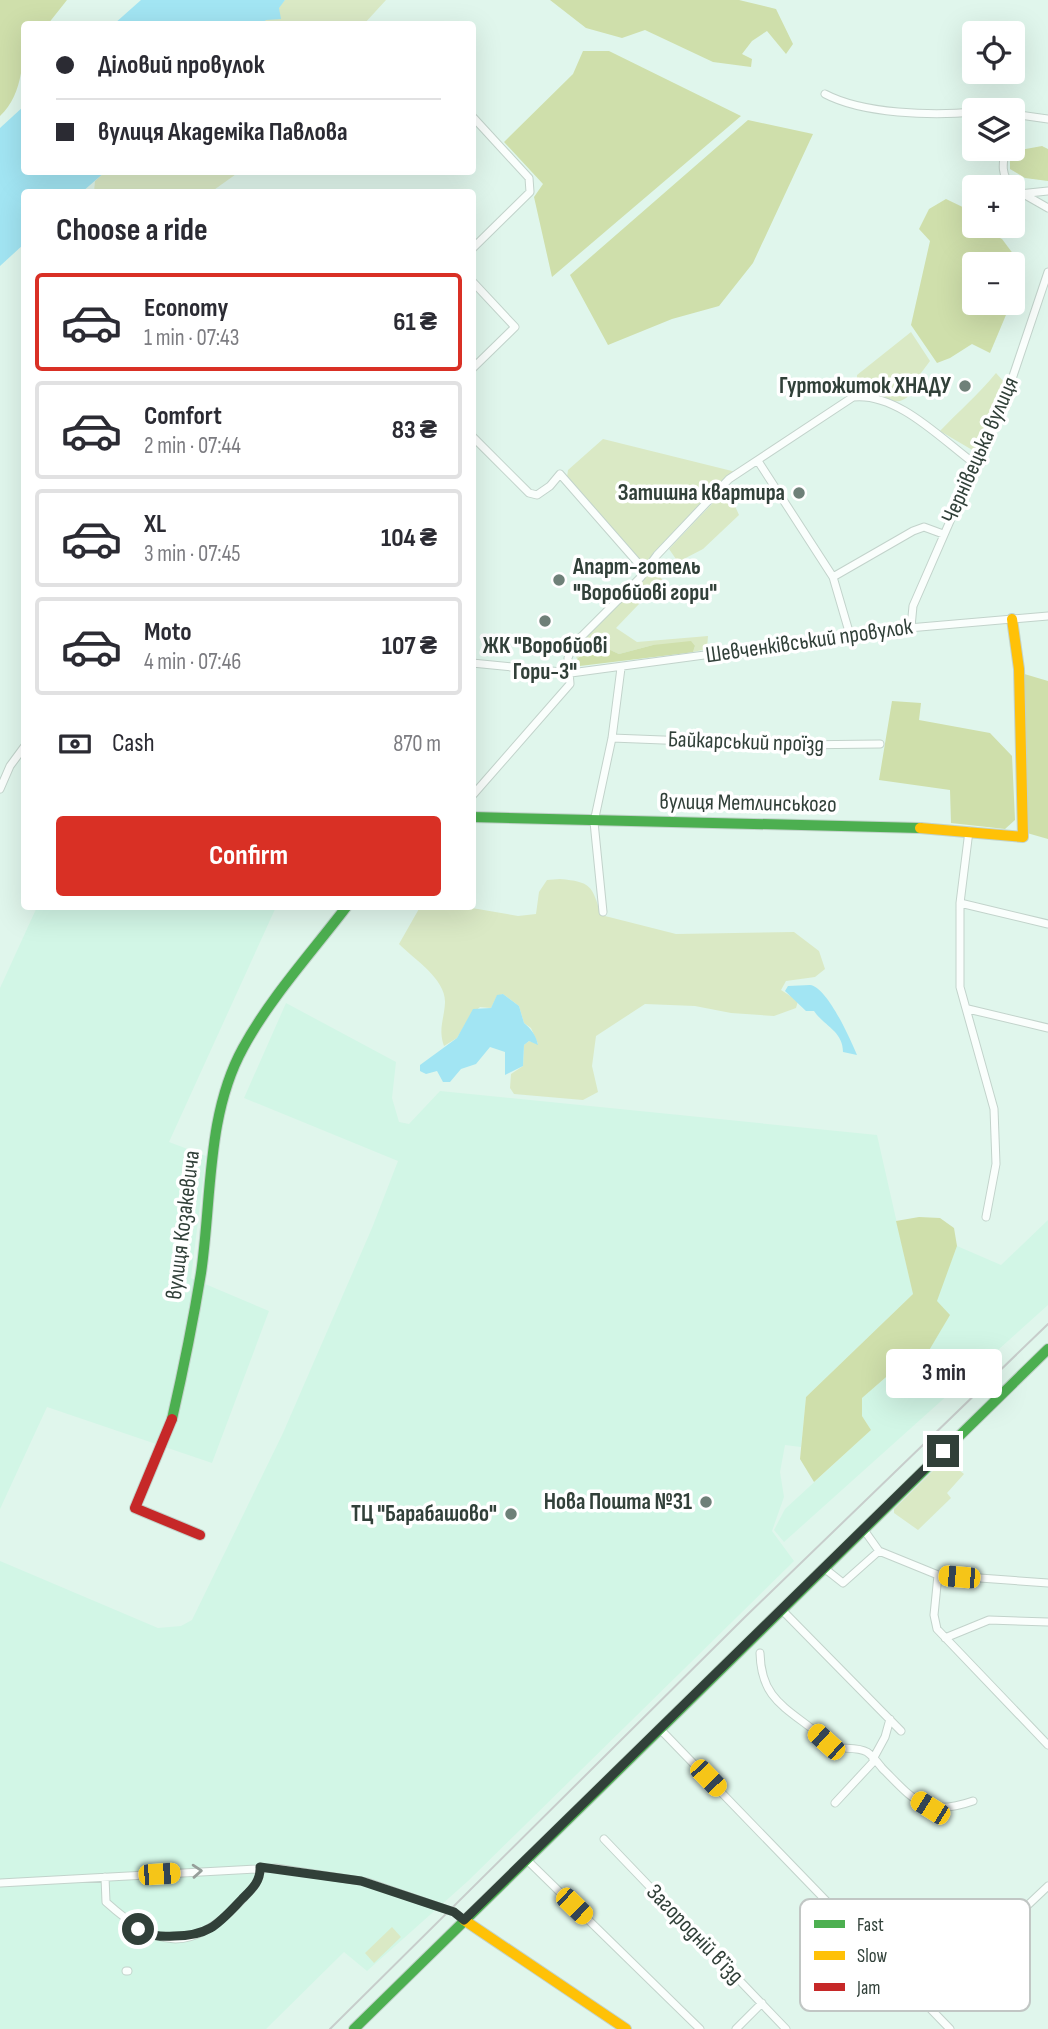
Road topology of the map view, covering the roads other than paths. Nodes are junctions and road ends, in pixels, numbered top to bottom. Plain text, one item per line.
1 (825, 94) dead end
2 (962, 113) edge
3 (1025, 116) edge
4 (1048, 119) edge
5 (476, 120) edge
6 (1025, 190) edge
7 (1048, 191) edge
8 (1025, 195) edge
9 (1048, 208) edge
10 (476, 244) edge
11 (1048, 272) edge
12 (476, 285) edge
13 (476, 365) edge
14 (476, 440) edge
15 (758, 461) junction
16 (975, 464) junction
17 (943, 534) junction
18 (643, 574) junction
19 (833, 577) junction
20 (1048, 616) edge
21 (1012, 619) junction
22 (911, 627) junction
23 (850, 635) junction
24 (476, 663) edge
25 (621, 668) junction
26 (571, 673) junction
27 (612, 738) junction
28 (880, 744) dead end
29 (21, 751) edge
30 (0, 789) edge
31 (476, 791) edge
32 (476, 817) edge
33 (594, 822) junction
34 (969, 831) junction
35 (960, 903) junction
36 (345, 910) edge
37 (603, 912) dead end
38 (1048, 924) edge
39 (968, 1009) junction
40 (1048, 1028) edge
41 (986, 1217) dead end
42 (1048, 1349) edge
43 (864, 1530) junction
44 (200, 1535) dead end
45 (879, 1551) junction
46 (824, 1568) junction
47 (937, 1575) junction
48 (1048, 1583) edge
49 (781, 1609) junction
50 (1048, 1622) edge
51 (945, 1638) junction
52 (760, 1653) dead end
53 (890, 1719) junction
54 (659, 1728) junction
55 (901, 1731) dead end
56 (1048, 1745) edge
57 (874, 1759) junction
58 (973, 1801) dead end
59 (835, 1803) dead end
60 (604, 1839) dead end
61 (526, 1860) junction
62 (260, 1867) junction
63 (105, 1877) junction
64 (0, 1883) edge
65 (1048, 1886) edge
66 (824, 1899) edge
67 (1030, 1903) edge
68 (464, 1920) junction
69 (762, 2003) junction
70 (933, 2011) edge
71 (354, 2029) edge
72 (626, 2029) edge
73 (700, 2029) edge
74 (736, 2029) edge
75 (786, 2029) edge
76 (950, 2029) edge

1 - 2 street
3 - 4 street
5 - 10 street
6 - 7 street
8 - 9 street
11 - 16 street, Чернівецька вулиця
12 - 13 street
14 - 18 street
15 - 16 street
15 - 18 street
15 - 19 street
16 - 17 street, Чернівецька вулиця
17 - 19 street
17 - 22 street, Чернівецька вулиця
18 - 26 street
19 - 23 street
20 - 21 street, Шевченківський провулок
21 - 22 street, Шевченківський провулок
21 - 34 street, вулиця Метлинського
22 - 23 street, Шевченківський провулок
23 - 25 street, Шевченківський провулок
24 - 26 street, Шевченківський провулок
25 - 26 street, Шевченківський провулок
25 - 27 street
26 - 31 street
27 - 28 street, Байкарський проїзд
27 - 33 street
29 - 30 street
32 - 33 street, вулиця Метлинського
33 - 34 street, вулиця Метлинського
33 - 37 street
34 - 35 street
35 - 38 street
35 - 39 street
36 - 44 street, вулиця Козакевича
39 - 40 street
39 - 41 street
42 - 43 street
43 - 45 street
43 - 46 street
45 - 46 street
45 - 47 street
46 - 49 street
47 - 48 street
47 - 51 street
49 - 53 street
49 - 54 street
50 - 51 street
51 - 56 street
52 - 57 street
53 - 55 street
53 - 57 street
54 - 61 street
54 - 66 street
57 - 58 street
57 - 59 street
60 - 69 street, Загородній вʼїзд
61 - 68 street
61 - 73 street
63 -> 62 street
62 - 63 street
62 - 68 street
63 - 64 street
65 - 67 street
68 - 71 street
68 - 72 street
69 - 74 street
69 - 75 street, Загородній вʼїзд
70 - 76 street

